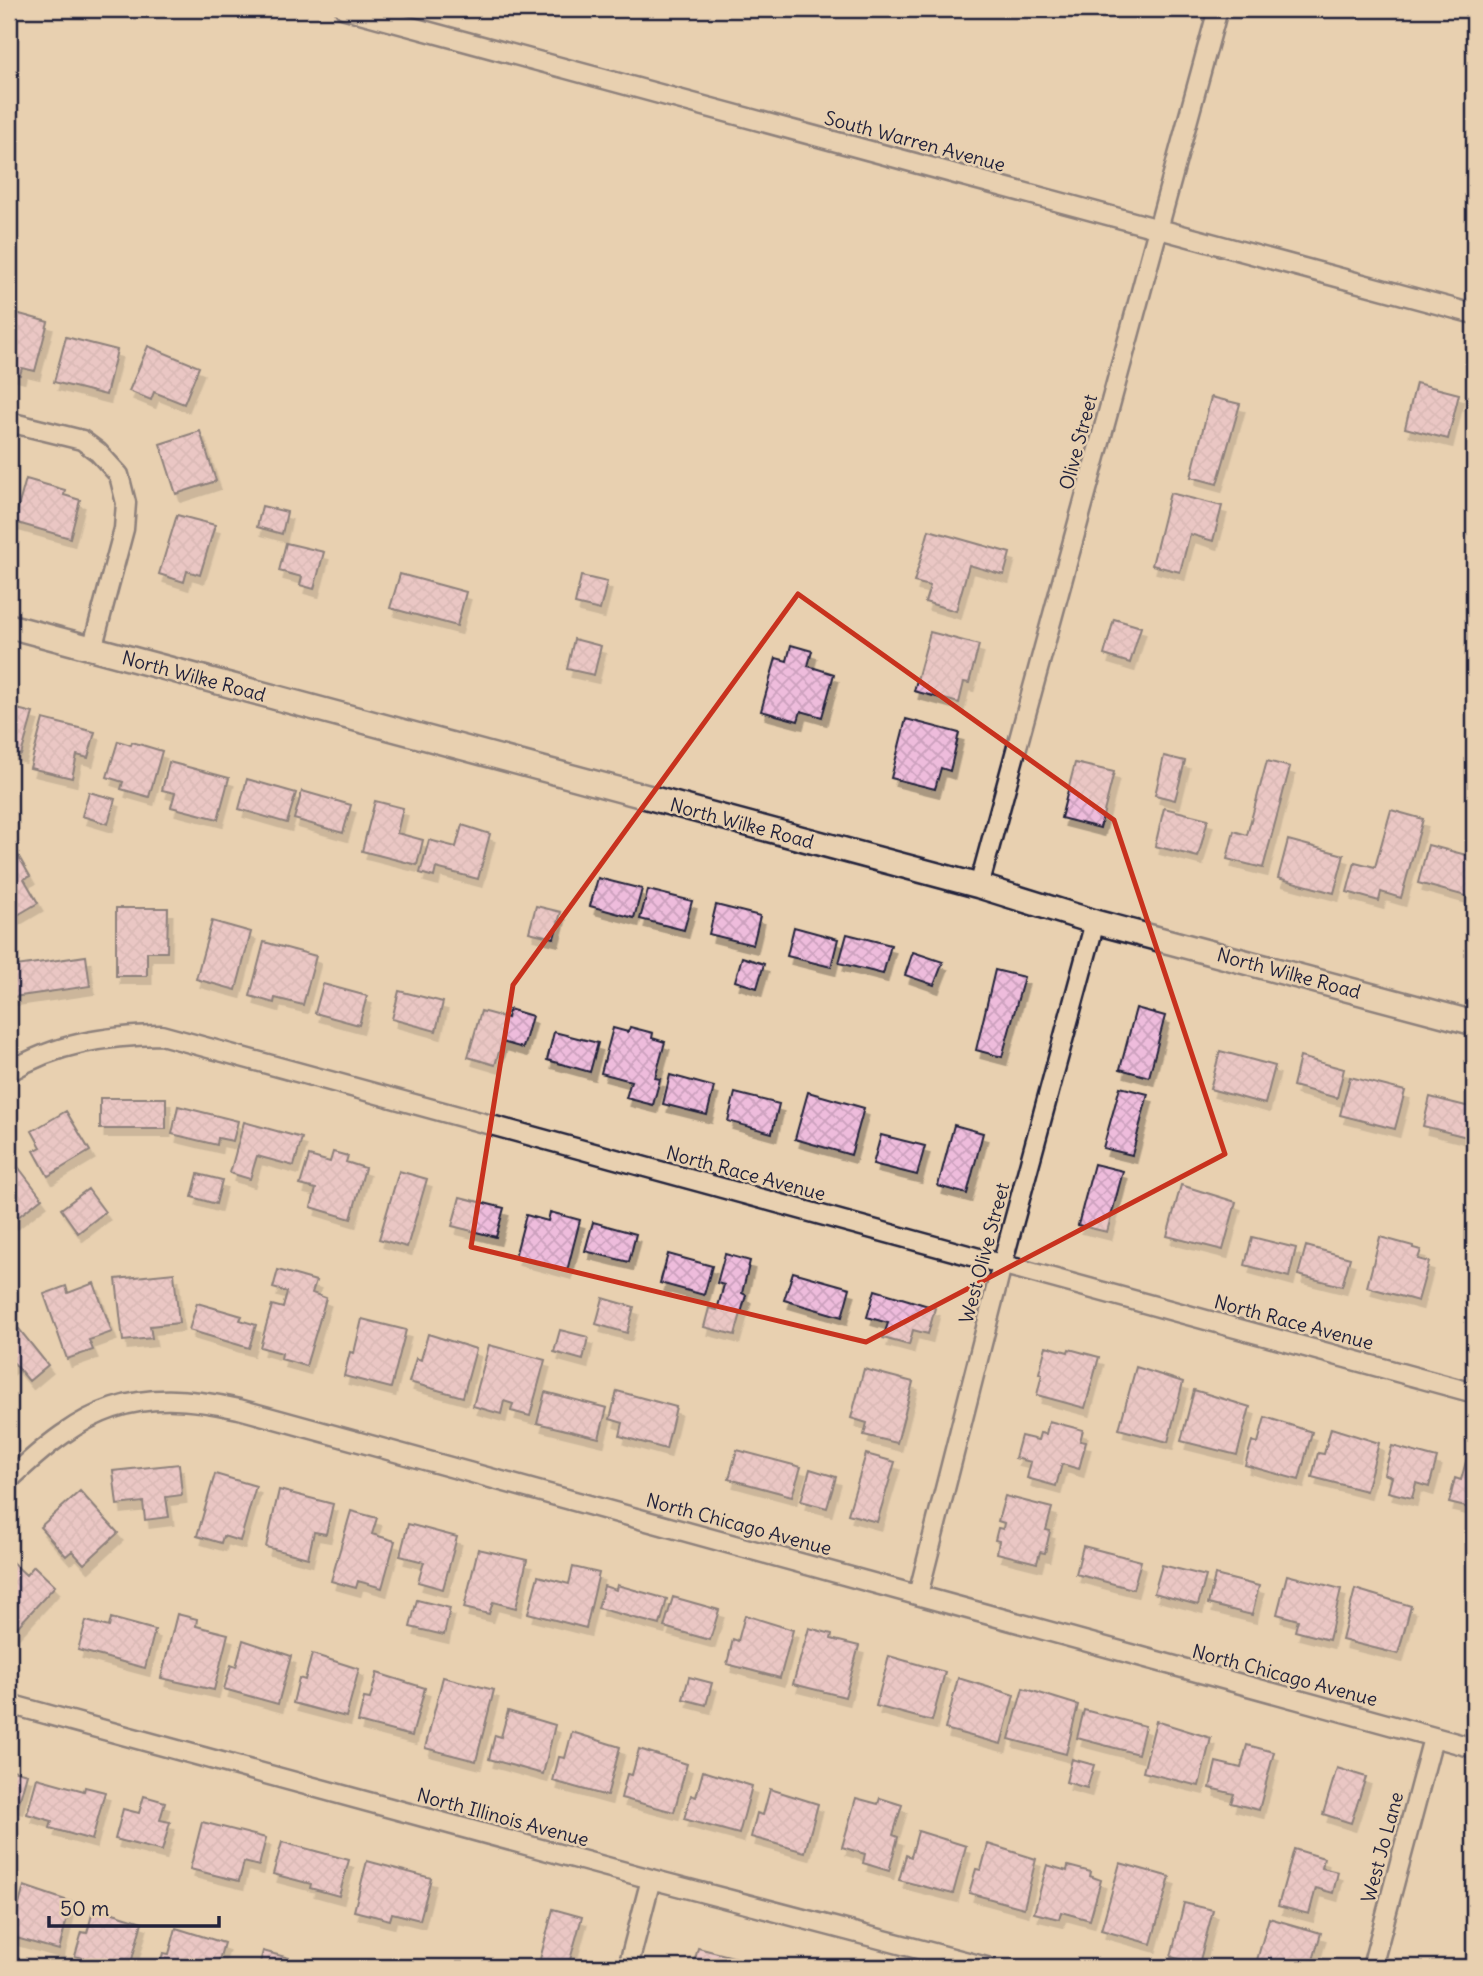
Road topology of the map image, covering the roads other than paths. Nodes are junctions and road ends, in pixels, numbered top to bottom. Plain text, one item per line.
1 (345, 9) edge
2 (1219, 9) edge
3 (1158, 229) junction
4 (1474, 314) edge
5 (9, 422) edge
6 (9, 626) edge
7 (92, 649) junction
8 (979, 886) junction
9 (1095, 922) junction
10 (1474, 1023) edge
11 (9, 1072) edge
12 (1002, 1265) junction
13 (1474, 1393) edge
14 (9, 1480) edge
15 (918, 1595) junction
16 (9, 1704) edge
17 (1433, 1738) junction
18 (1474, 1748) edge
19 (650, 1879) junction
20 (628, 1967) edge
21 (987, 1967) edge
22 (1372, 1967) edge

1 - 3 street, South Warren Avenue
2 - 3 street, Olive Street
3 - 4 street, South Warren Avenue
3 - 8 street, Olive Street
5 - 7 street
6 - 7 street, North Wilke Road
7 - 8 street, North Wilke Road
8 - 9 street, North Wilke Road
9 - 10 street, North Wilke Road
9 - 12 street, West Olive Street
11 - 12 street, North Race Avenue
12 - 13 street, North Race Avenue
12 - 15 street, West Olive Street
14 - 15 street, North Chicago Avenue
15 - 17 street, North Chicago Avenue
16 - 19 street, North Illinois Avenue
17 - 18 street, North Chicago Avenue
17 - 22 street, West Jo Lane
19 - 20 street
19 - 21 street, North Illinois Avenue

